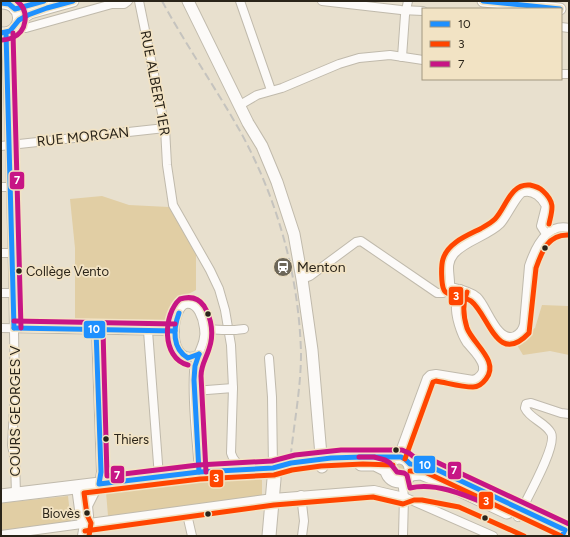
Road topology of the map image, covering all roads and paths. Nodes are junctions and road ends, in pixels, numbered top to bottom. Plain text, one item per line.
1 (44, 1) edge
2 (73, 1) edge
3 (128, 1) edge
4 (139, 1) edge
5 (188, 1) edge
6 (240, 1) edge
7 (322, 1) edge
8 (408, 1) edge
9 (483, 1) edge
10 (7, 4) edge
11 (550, 8) edge
12 (422, 11) edge
13 (406, 13) junction
14 (10, 28) edge
15 (402, 57) junction
16 (422, 60) edge
17 (271, 90) junction
18 (240, 105) junction
19 (165, 128) junction
20 (10, 145) junction
21 (1, 146) edge
22 (1, 187) edge
23 (11, 187) junction
24 (569, 228) edge
25 (546, 234) junction
26 (1, 253) edge
27 (13, 253) junction
28 (302, 279) junction
29 (450, 287) junction
30 (460, 289) junction
31 (1, 293) edge
32 (14, 293) junction
33 (1, 328) edge
34 (14, 328) junction
35 (204, 329) junction
36 (244, 329) dead end
37 (96, 330) junction
38 (148, 331) junction
39 (175, 331) junction
40 (182, 355) junction
41 (198, 355) junction
42 (269, 358) dead end
43 (194, 370) junction
44 (233, 388) junction
45 (194, 391) junction
46 (569, 414) edge
47 (396, 457) junction
48 (321, 463) junction
49 (273, 468) junction
50 (259, 469) junction
51 (387, 470) junction
52 (199, 472) junction
53 (407, 473) junction
54 (159, 477) junction
55 (99, 484) junction
56 (76, 487) junction
57 (16, 494) junction
58 (301, 495) junction
59 (1, 496) edge
60 (404, 497) junction
61 (272, 498) junction
62 (186, 510) junction
63 (520, 513) junction
64 (84, 524) junction
65 (569, 532) edge
66 (1, 535) edge
67 (82, 536) edge
68 (192, 536) edge
69 (269, 536) edge
70 (302, 536) edge
71 (403, 536) edge
72 (493, 536) edge
73 (557, 536) edge

1 - 10 main road
2 - 14 main road
3 - 14 street
4 - 19 street, RUE ALBERT 1ER
5 - 18 main road
6 - 17 street
7 - 13 street
8 - 13 street
9 - 11 main road
10 - 14 main road
12 - 13 street
13 - 15 street
14 - 20 street, COURS GEORGES V
15 - 16 street
15 - 17 street
17 - 18 street
18 - 28 main road
19 - 20 street, RUE MORGAN
19 - 44 street, RUE ALBERT 1ER
20 - 21 street, RUE MORGAN
20 - 23 street, COURS GEORGES V
22 - 23 street
23 - 27 street, COURS GEORGES V
24 - 25 street
25 - 29 street
25 - 30 street
26 - 27 street
27 - 32 street, COURS GEORGES V
28 - 29 street
28 - 48 main road
29 - 30 street
30 - 47 street
31 - 32 street
32 - 34 street, COURS GEORGES V
33 - 34 street
34 - 37 street
34 - 57 street, COURS GEORGES V
35 - 36 street, bridge
35 - 39 street
35 - 41 street
37 - 38 street
37 - 55 street
38 - 39 street
38 - 54 street
39 - 40 street
40 - 41 street
40 - 43 street
41 - 43 street
42 - 49 street
43 - 45 street
44 - 45 street
44 - 50 street, RUE ALBERT 1ER
45 - 52 street
46 - 63 street
47 - 48 main road
47 - 51 main road
47 - 53 main road
48 - 49 main road
48 - 51 main road
49 - 50 main road
49 - 61 main road
50 - 52 main road
51 - 53 main road
52 - 54 main road
53 - 60 street
53 - 63 main road
54 - 55 main road
55 - 56 main road
55 - 64 street
56 - 57 main road
56 - 64 street
57 - 59 main road
58 - 60 street
58 - 61 street
58 - 70 street
60 - 71 street
60 - 72 street
61 - 62 street
61 - 69 main road
62 - 64 street
62 - 68 street
63 - 65 main road
63 - 73 main road
64 - 66 street
64 - 67 street

